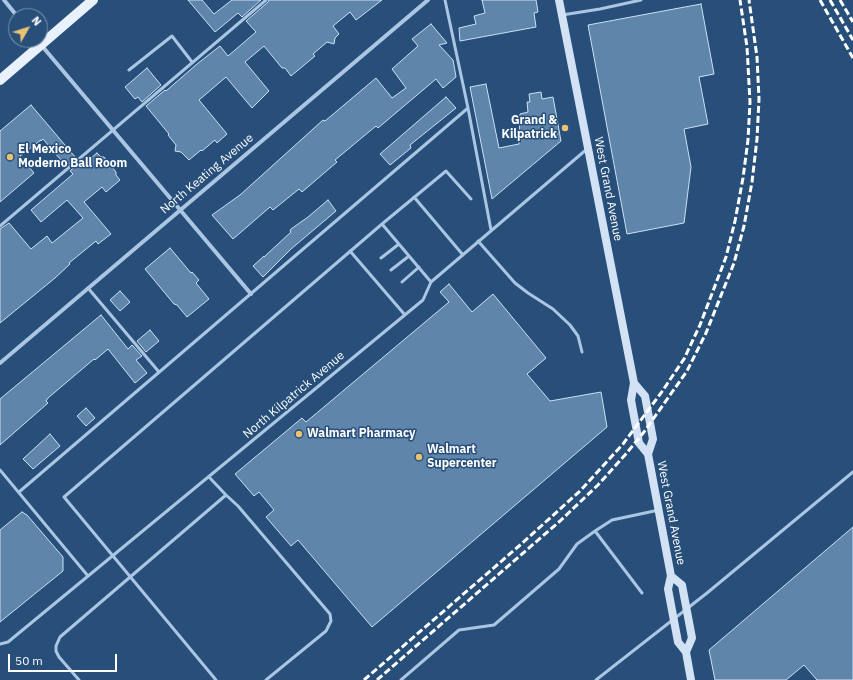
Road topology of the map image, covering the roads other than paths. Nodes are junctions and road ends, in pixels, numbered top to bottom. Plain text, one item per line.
1 (4, 0) edge
2 (93, 0) edge
3 (266, 0) edge
4 (428, 0) edge
5 (445, 0) edge
6 (559, 0) edge
7 (641, 0) edge
8 (10, 8) edge
9 (562, 15) junction
10 (48, 35) edge
11 (33, 48) edge
12 (44, 48) edge
13 (192, 62) junction
14 (129, 70) dead end
15 (0, 80) edge
16 (468, 108) junction
17 (113, 130) junction
18 (588, 147) junction
19 (414, 197) junction
20 (470, 199) dead end
21 (180, 210) junction
22 (382, 224) junction
23 (0, 226) edge
24 (492, 230) junction
25 (478, 242) junction
26 (399, 244) junction
27 (350, 251) junction
28 (463, 255) junction
29 (409, 256) junction
30 (381, 258) dead end
31 (372, 266) dead end
32 (419, 267) junction
33 (367, 270) junction
34 (391, 270) dead end
35 (381, 279) dead end
36 (377, 282) junction
37 (402, 282) dead end
38 (431, 282) junction
39 (88, 288) junction
40 (392, 290) dead end
41 (251, 294) junction
42 (387, 294) junction
43 (405, 315) junction
44 (582, 352) dead end
45 (0, 364) edge
46 (160, 372) junction
47 (634, 383) junction
48 (648, 454) junction
49 (0, 470) edge
50 (853, 472) edge
51 (209, 477) junction
52 (19, 492) junction
53 (226, 495) junction
54 (658, 510) junction
55 (595, 531) junction
56 (112, 556) junction
57 (88, 576) junction
58 (671, 576) junction
59 (130, 578) junction
60 (642, 593) dead end
61 (0, 644) edge
62 (686, 652) junction
63 (79, 680) edge
64 (216, 680) edge
65 (266, 680) edge
66 (402, 680) edge
67 (596, 680) edge
68 (692, 680) edge

1 - 8 street
2 - 10 main road
3 - 13 lane
4 - 21 street, North Keating Avenue
5 - 16 lane
6 - 9 main road, West Grand Avenue
7 - 9 lane
9 - 18 main road, West Grand Avenue
11 - 15 main road
12 - 17 street
13 - 14 lane
13 - 17 lane
16 - 24 lane
16 - 41 lane
17 - 21 street
17 - 23 lane
18 - 24 lane, North Kilpatrick Avenue
18 - 47 main road, West Grand Avenue
19 - 20 lane
19 - 22 lane
19 - 28 lane
21 - 39 street, North Keating Avenue
21 - 41 street
22 - 26 lane
22 - 27 lane
24 - 25 lane, North Kilpatrick Avenue
25 - 28 lane, North Kilpatrick Avenue
25 - 44 lane
26 - 29 lane
26 - 30 lane
27 - 33 lane
27 - 56 lane
28 - 38 lane, North Kilpatrick Avenue
29 - 32 lane
29 - 34 lane
31 - 33 lane
32 - 37 lane
32 - 38 lane
33 - 36 lane
35 - 36 lane
36 - 42 lane
38 - 43 lane, North Kilpatrick Avenue
39 - 45 street, North Keating Avenue
39 - 46 lane
40 - 42 lane
41 - 46 lane
42 - 43 lane
43 - 51 lane, North Kilpatrick Avenue
46 - 52 lane
47 - 48 main road, West Grand Avenue
47 - 48 main road, West Grand Avenue
48 - 54 main road, West Grand Avenue
49 - 52 lane
50 - 67 lane
51 - 53 lane
51 - 56 lane, North Kilpatrick Avenue
52 - 57 lane
53 - 59 lane
53 - 65 lane
54 - 55 lane
54 - 58 main road, West Grand Avenue
55 - 60 lane
55 - 66 lane
56 - 57 lane, North Kilpatrick Avenue
56 - 59 lane
57 - 61 lane, North Kilpatrick Avenue
58 - 62 main road, West Grand Avenue
58 - 62 main road, West Grand Avenue
59 - 63 lane
59 - 64 lane
62 - 68 main road, West Grand Avenue

